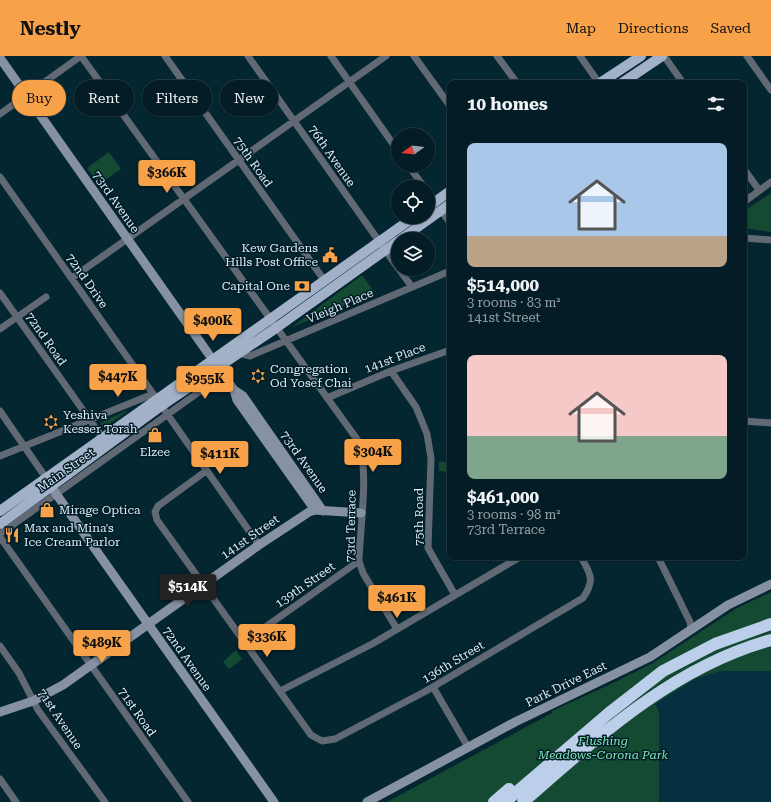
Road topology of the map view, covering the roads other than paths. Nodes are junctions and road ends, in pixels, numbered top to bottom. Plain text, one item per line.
1 (81, 56) edge
2 (165, 56) edge
3 (248, 56) edge
4 (331, 56) edge
5 (386, 56) edge
6 (414, 56) edge
7 (497, 56) edge
8 (580, 56) edge
9 (640, 56) edge
10 (663, 56) edge
11 (747, 56) edge
12 (0, 58) edge
13 (15, 80) edge
14 (47, 80) edge
15 (515, 80) edge
16 (598, 80) edge
17 (604, 80) edge
18 (627, 80) edge
19 (681, 80) edge
20 (349, 82) junction
21 (771, 90) edge
22 (447, 102) edge
23 (12, 105) edge
24 (0, 114) edge
25 (41, 116) edge
26 (294, 121) junction
27 (391, 140) edge
28 (239, 160) junction
29 (747, 173) edge
30 (0, 177) edge
31 (771, 182) edge
32 (759, 190) junction
33 (447, 194) edge
34 (183, 200) junction
35 (747, 200) edge
36 (447, 205) edge
37 (435, 207) edge
38 (447, 220) edge
39 (404, 224) edge
40 (416, 224) edge
41 (408, 232) edge
42 (747, 238) edge
43 (128, 239) junction
44 (771, 240) edge
45 (379, 241) junction
46 (771, 244) edge
47 (391, 246) edge
48 (385, 250) junction
49 (391, 258) edge
50 (447, 272) edge
51 (404, 276) edge
52 (72, 278) junction
53 (324, 280) junction
54 (412, 287) junction
55 (0, 293) edge
56 (46, 297) dead end
57 (17, 317) junction
58 (273, 324) junction
59 (0, 329) edge
60 (286, 340) junction
61 (447, 351) edge
62 (239, 353) junction
63 (216, 363) junction
64 (391, 371) junction
65 (327, 398) junction
66 (160, 403) junction
67 (0, 411) edge
68 (90, 419) junction
69 (747, 421) edge
70 (771, 423) edge
71 (102, 437) junction
72 (25, 447) junction
73 (0, 456) edge
74 (206, 471) junction
75 (51, 486) junction
76 (319, 510) junction
77 (0, 511) edge
78 (361, 514) junction
79 (0, 524) edge
80 (0, 535) edge
81 (259, 545) junction
82 (359, 560) junction
83 (513, 560) edge
84 (582, 560) edge
85 (659, 560) edge
86 (203, 584) junction
87 (771, 584) edge
88 (456, 595) junction
89 (148, 624) junction
90 (771, 624) edge
91 (691, 628) junction
92 (397, 629) junction
93 (771, 640) edge
94 (244, 642) junction
95 (0, 646) edge
96 (771, 648) edge
97 (90, 664) junction
98 (685, 675) junction
99 (433, 687) junction
100 (280, 691) junction
101 (33, 701) junction
102 (0, 712) edge
103 (609, 713) junction
104 (468, 747) junction
105 (0, 779) edge
106 (16, 802) edge
107 (105, 802) edge
108 (188, 802) edge
109 (274, 802) edge
110 (367, 802) edge
111 (494, 802) edge
112 (505, 802) edge
113 (523, 802) edge

1 - 14 street
1 - 34 street, 73rd Terrace
2 - 28 street, 75th Road
3 - 26 street, 76th Avenue
4 - 20 street
5 - 20 street
6 - 22 street
7 - 15 street
8 - 16 street
9 - 17 main road
10 - 18 main road
10 - 19 street
11 - 21 street
12 - 13 street, 73rd Avenue
20 - 26 street
20 - 27 street
23 - 24 street
25 - 43 street, 73rd Avenue
26 - 28 street
26 - 45 street, 76th Avenue
28 - 34 street
28 - 53 street, 75th Road
29 - 32 street
30 - 52 street, 72nd Drive
31 - 32 street
32 - 35 street
33 - 37 main road
34 - 43 street
34 - 58 street, 73rd Terrace
36 - 37 main road
37 - 38 street
39 - 45 main road, Main Street
40 - 41 main road
42 - 44 street
43 - 52 street
43 - 63 street, 73rd Avenue
44 - 46 street
45 - 48 street, 76th Avenue
45 - 53 main road, Main Street
47 - 48 main road, Main Street
48 - 49 street, 76th Avenue
48 - 58 main road, Main Street
50 - 54 street, Vleigh Place
51 - 54 street, 76th Avenue
52 - 66 street, 72nd Drive
53 - 58 main road, Main Street
54 - 60 street, Vleigh Place
55 - 57 street, 72nd Road
56 - 57 street
57 - 59 street
57 - 68 street, 72nd Road
58 - 60 street, 73rd Terrace
58 - 62 main road, Main Street
58 - 63 main road, Main Street
60 - 62 street, Vleigh Place
60 - 65 street, 73rd Terrace
61 - 64 street, 141st Place
62 - 63 main road, Main Street
63 - 66 main road, Main Street
63 - 66 street, Main Street
63 - 76 street, 73rd Avenue
64 - 65 street, 141st Place
64 - 88 street, 75th Road
65 - 78 street, 73rd Terrace
66 - 68 street
66 - 71 main road, Main Street
66 - 74 street, 72nd Drive
66 - 75 main road, Main Street
67 - 72 street, 72nd Avenue
68 - 71 street, 72nd Road
68 - 72 street
69 - 70 street
71 - 75 main road, Main Street
72 - 73 street
72 - 75 street, 72nd Avenue
74 - 81 street, 72nd Drive
74 - 86 street
75 - 77 main road, Main Street
75 - 79 main road, Main Street
75 - 80 street, Main Street
75 - 89 street, 72nd Avenue
76 - 78 street
76 - 81 street, 141st Street
78 - 82 street, 73rd Terrace
80 - 97 street, 71st Road
81 - 86 street, 141st Street
82 - 92 street, 73rd Terrace
82 - 94 street, 139th Street
83 - 88 street
84 - 99 street, 136th Street
85 - 91 street
86 - 89 street, 141st Street
86 - 94 street
87 - 91 street, Park Drive East
88 - 92 street
89 - 97 street, 141st Street
89 - 109 street, 72nd Avenue
90 - 103 highway
91 - 104 street, Park Drive East
92 - 100 street
93 - 98 highway
94 - 100 street
95 - 101 street, 71st Avenue
96 - 98 highway
97 - 101 street, 141st Street
97 - 108 street, 71st Road
98 - 113 highway
99 - 100 street, 136th Street
99 - 104 street
101 - 102 street, 141st Street
101 - 107 street, 71st Avenue
103 - 111 highway
103 - 112 highway
104 - 110 street, Park Drive East
105 - 106 street

